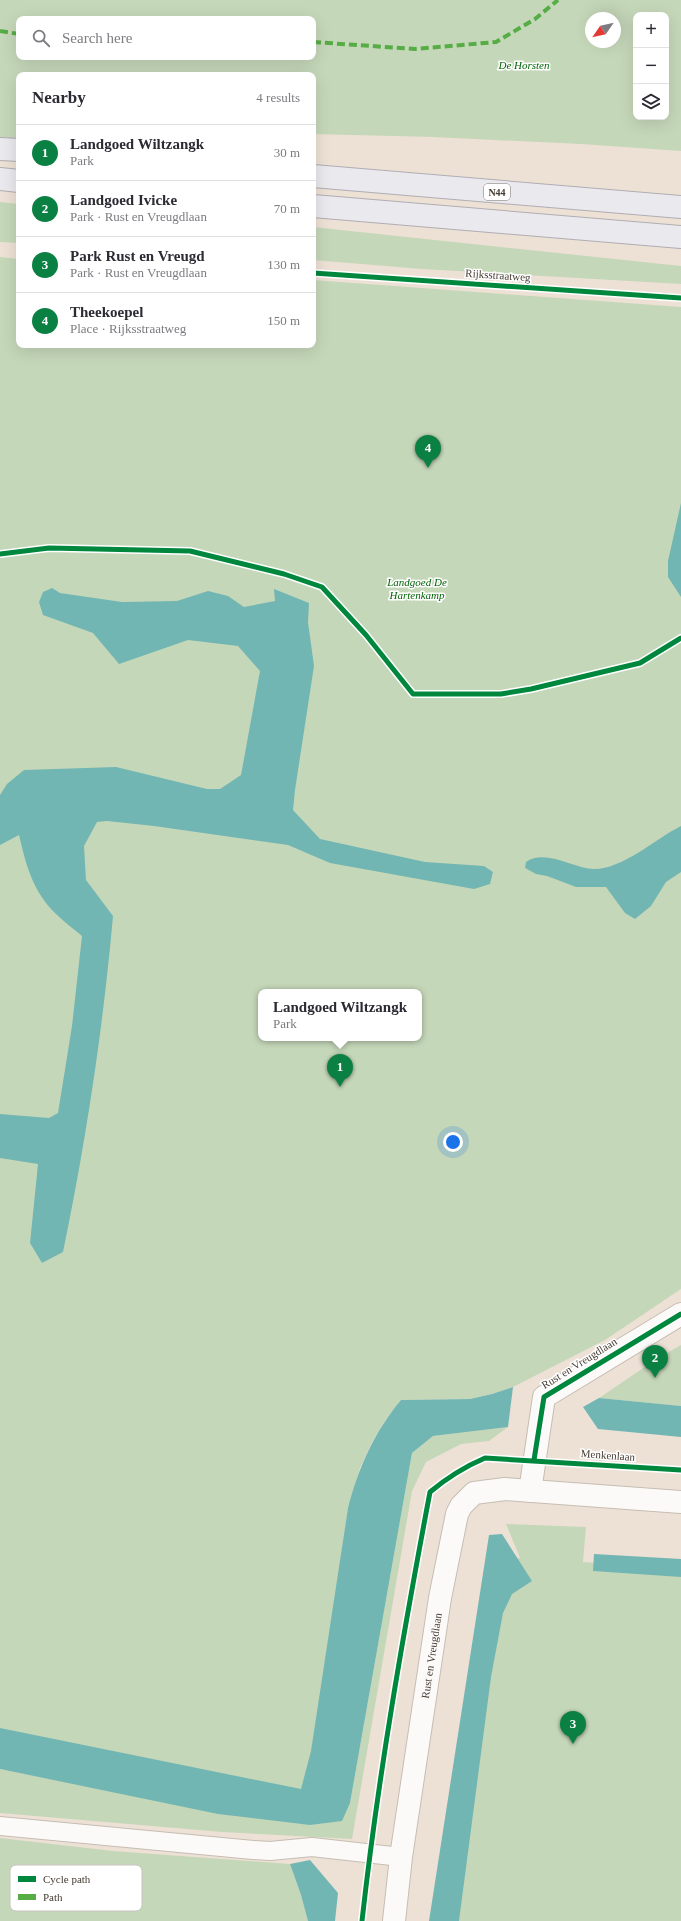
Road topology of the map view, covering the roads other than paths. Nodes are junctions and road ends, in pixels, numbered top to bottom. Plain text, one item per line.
1 (0, 149) edge
2 (16, 150) edge
3 (316, 176) edge
4 (0, 179) edge
5 (16, 181) edge
6 (316, 206) edge
7 (681, 207) edge
8 (681, 237) edge
9 (681, 1314) edge
10 (530, 1491) junction
11 (681, 1502) edge
12 (0, 1826) edge
13 (401, 1857) junction
14 (394, 1921) edge

1 - 2 main road
3 - 7 main road, N44
4 - 5 main road
6 - 8 main road
9 - 10 street, Rust en Vreugdlaan
10 - 11 street
10 - 13 street, Rust en Vreugdlaan
12 - 13 lane
13 - 14 street, Rust en Vreugdlaan

